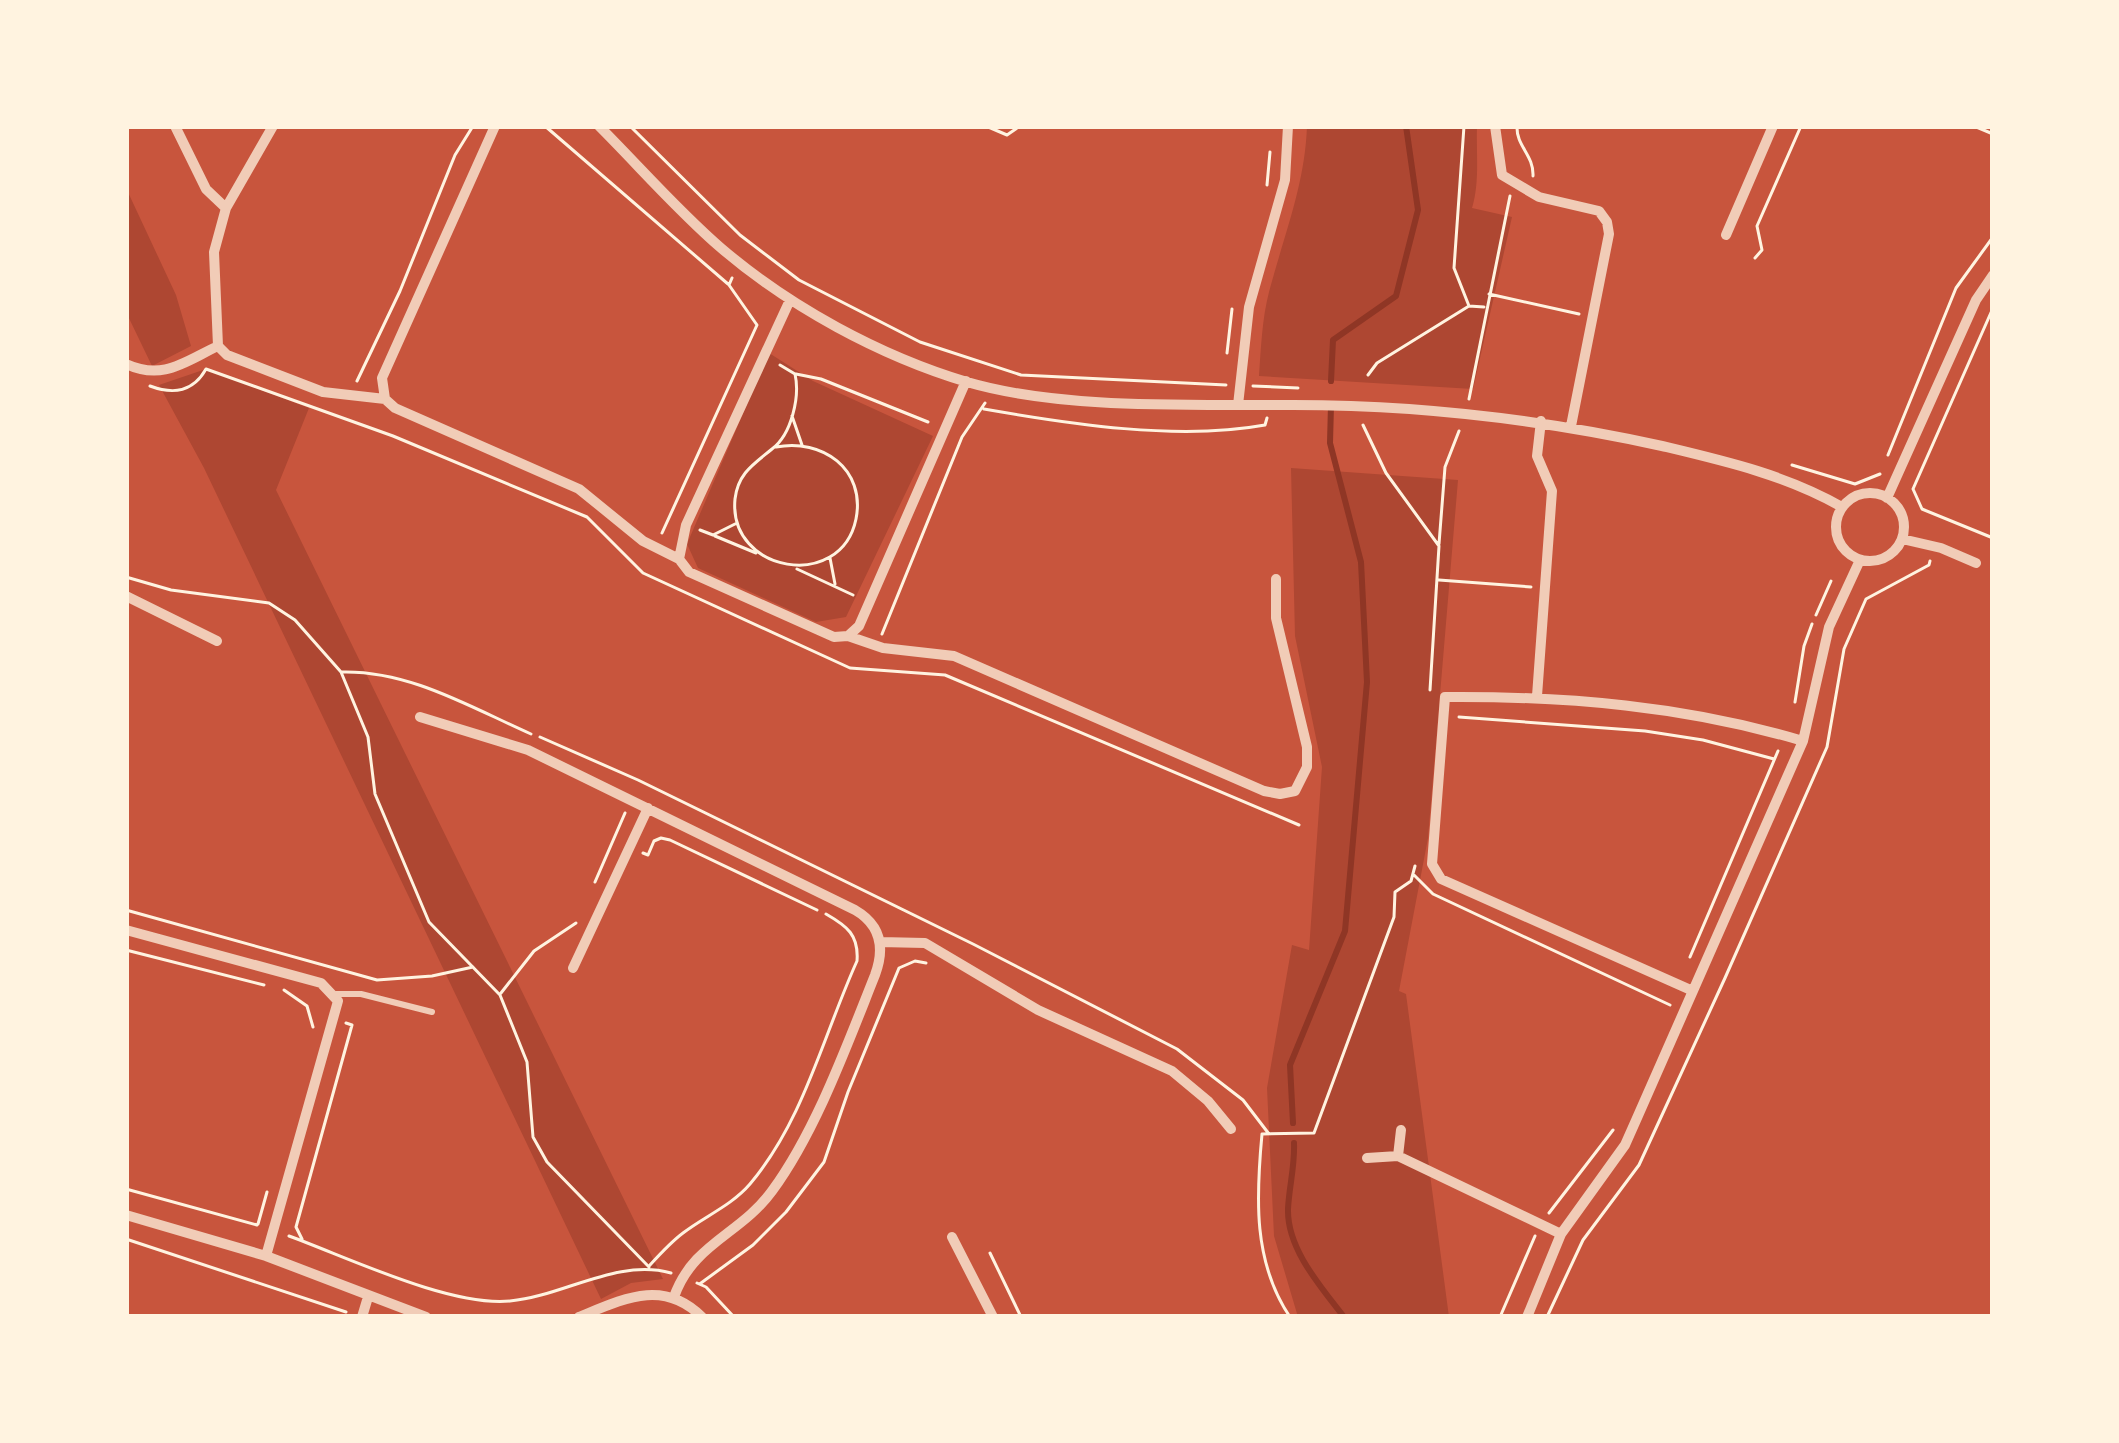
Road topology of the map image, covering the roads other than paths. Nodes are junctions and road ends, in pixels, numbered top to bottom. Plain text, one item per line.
1 (175, 126) edge
2 (272, 126) edge
3 (495, 126) edge
4 (599, 126) edge
5 (1288, 126) edge
6 (1496, 126) edge
7 (1773, 126) edge
8 (226, 208) junction
9 (1726, 235) dead end
10 (1993, 274) edge
11 (790, 300) junction
12 (218, 346) junction
13 (126, 364) edge
14 (966, 382) junction
15 (385, 399) junction
16 (1238, 405) junction
17 (1540, 421) junction
18 (1571, 426) junction
19 (1887, 498) junction
20 (1842, 506) junction
21 (1902, 539) junction
22 (680, 559) junction
23 (1860, 560) junction
24 (1976, 563) dead end
25 (1276, 579) dead end
26 (126, 596) edge
27 (848, 636) junction
28 (217, 641) dead end
29 (1537, 696) junction
30 (421, 717) dead end
31 (1803, 741) junction
32 (648, 808) junction
33 (126, 930) edge
34 (880, 942) junction
35 (573, 968) dead end
36 (1693, 991) junction
37 (332, 995) junction
38 (432, 1012) dead end
39 (1232, 1130) dead end
40 (1401, 1130) dead end
41 (1398, 1156) junction
42 (1367, 1159) dead end
43 (126, 1215) edge
44 (1561, 1234) junction
45 (952, 1237) dead end
46 (266, 1256) junction
47 (368, 1297) junction
48 (674, 1297) junction
49 (360, 1317) edge
50 (426, 1317) edge
51 (579, 1317) edge
52 (702, 1317) edge
53 (994, 1317) edge
54 (1527, 1317) edge

1 - 8 street
2 - 8 street
3 - 15 street
4 - 11 street
5 - 16 street
6 - 18 street
7 - 9 street
8 - 12 street
10 - 19 street
11 - 14 street
11 - 22 street
12 - 13 street
12 - 15 street
14 - 16 street
14 - 27 street
15 - 22 street
16 - 17 street
17 - 18 street
17 - 29 street
18 - 20 street
19 - 20 street
19 - 21 street
20 - 23 street
21 - 23 street
21 - 24 street
22 - 27 street
23 - 31 street
25 - 27 street
26 - 28 street
29 - 31 street
29 - 36 street
30 - 32 street
31 - 36 street
32 - 34 street
32 - 35 street
33 - 37 street
34 - 39 street
34 - 48 street
36 - 44 street
37 - 38 lane
37 - 46 street
40 - 41 street
41 - 42 street
41 - 44 street
43 - 46 street
44 - 54 street
45 - 53 street
46 - 47 street
47 - 49 street
47 - 50 street
48 - 51 street
48 - 52 street

